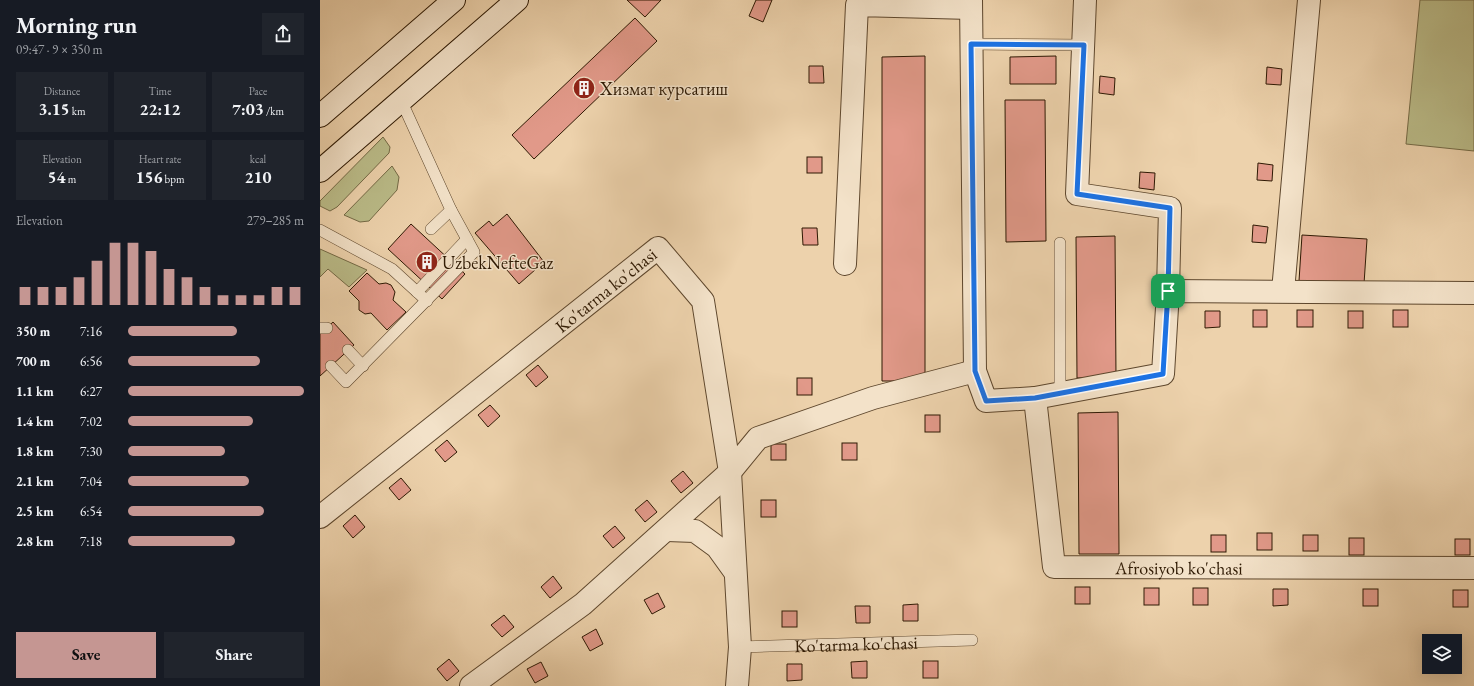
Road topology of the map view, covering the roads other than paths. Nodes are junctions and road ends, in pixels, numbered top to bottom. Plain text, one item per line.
1 (454, 0) edge
2 (518, 0) edge
3 (1085, 0) edge
4 (1309, 0) edge
5 (971, 4) edge
6 (971, 44) junction
7 (1084, 45) junction
8 (401, 100) junction
9 (320, 116) edge
10 (320, 171) edge
11 (451, 210) junction
12 (431, 228) dead end
13 (320, 230) edge
14 (467, 239) junction
15 (1060, 243) dead end
16 (845, 264) dead end
17 (1168, 291) junction
18 (1283, 291) junction
19 (417, 292) junction
20 (1474, 294) edge
21 (427, 301) junction
22 (348, 350) dead end
23 (331, 366) dead end
24 (363, 366) junction
25 (975, 371) junction
26 (1060, 393) junction
27 (1035, 398) junction
28 (730, 472) junction
29 (320, 517) edge
30 (667, 530) junction
31 (1474, 568) edge
32 (735, 572) junction
33 (972, 640) dead end
34 (740, 647) junction
35 (471, 686) edge
36 (737, 686) edge

1 - 9 street
2 - 8 street
3 - 7 street
4 - 18 street
5 - 6 street
5 - 16 street
6 - 7 lane
6 - 25 street
7 - 17 street
8 - 10 street
8 - 11 lane
11 - 12 lane
11 - 14 lane
13 - 19 lane
14 - 19 lane
14 - 21 lane
15 - 26 lane
17 - 18 street
17 - 26 street
18 - 20 street
19 - 21 lane
21 - 24 lane
22 - 24 lane
23 - 24 lane
25 - 27 street
25 - 28 street
26 - 27 street
27 - 31 street, Afrosiyob ko'chasi
28 - 29 street, Ko'tarma ko'chasi
28 - 30 street
28 - 32 street, Ko'tarma ko'chasi
30 - 32 street
30 - 35 street
32 - 34 street, Ko'tarma ko'chasi
33 - 34 lane, Ko'tarma ko'chasi
34 - 36 street, Ko'tarma ko'chasi

